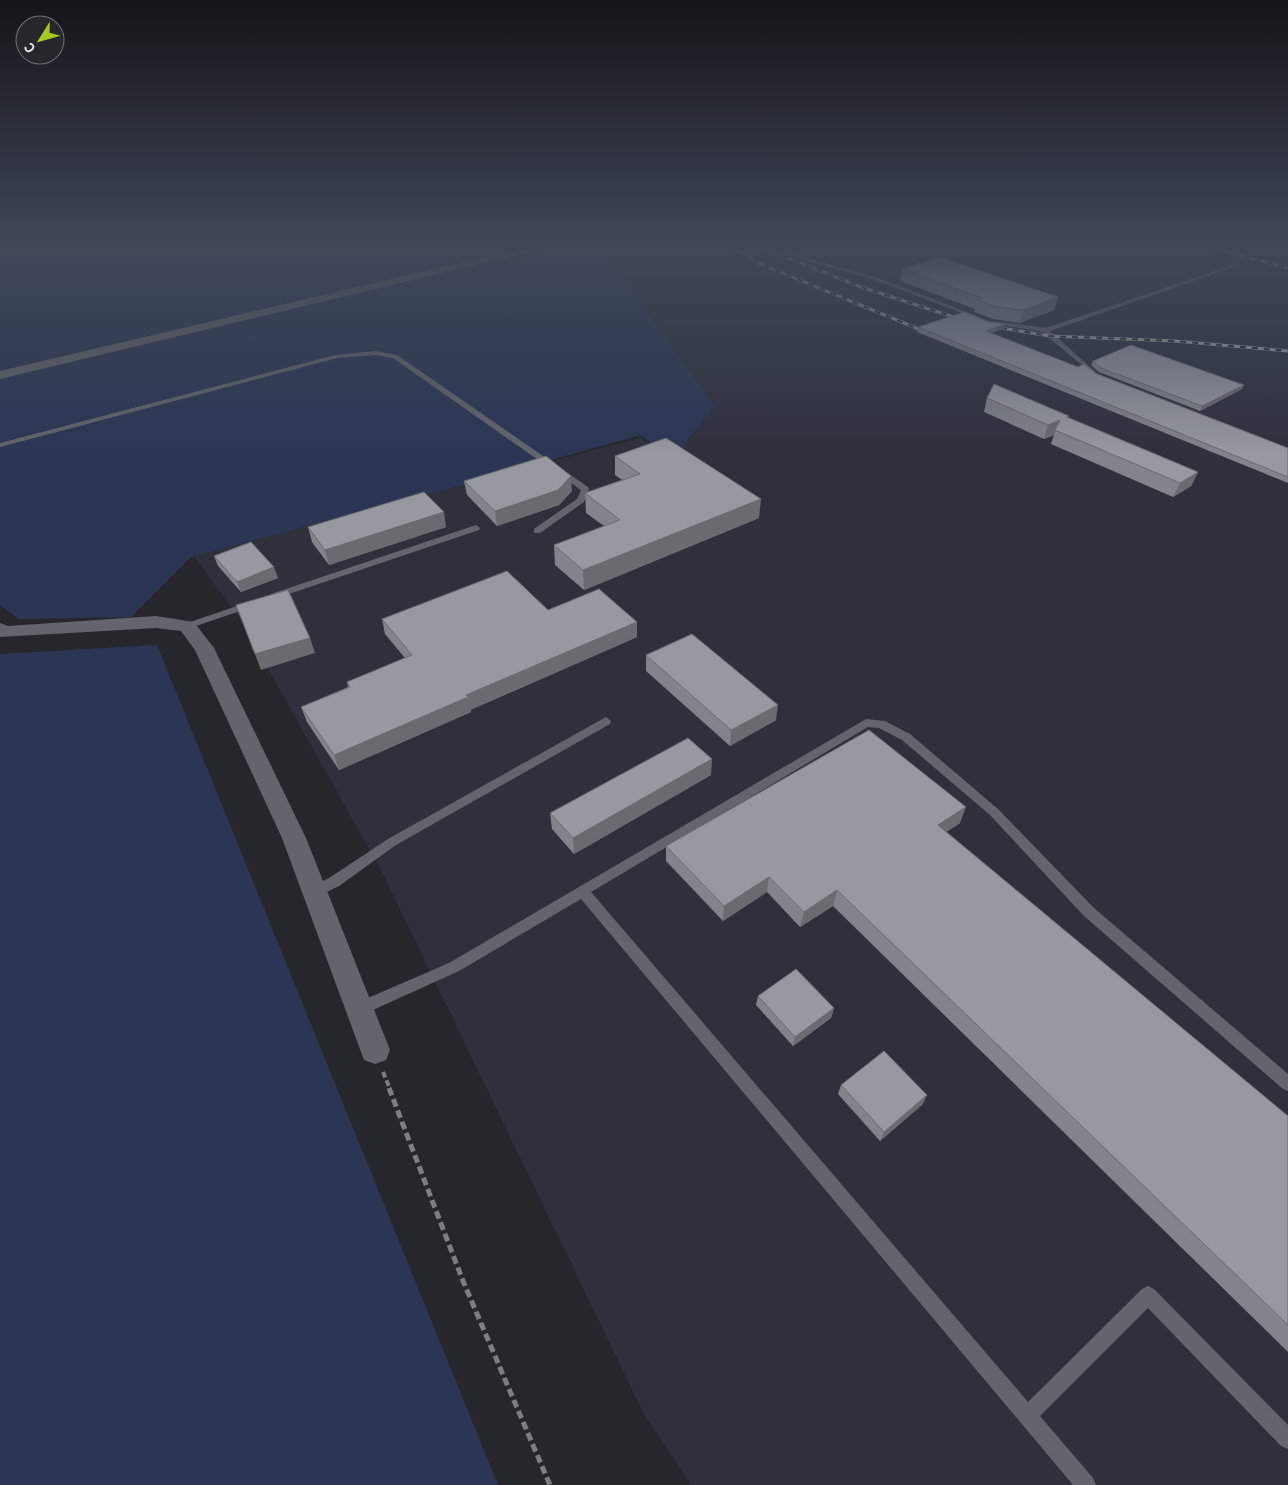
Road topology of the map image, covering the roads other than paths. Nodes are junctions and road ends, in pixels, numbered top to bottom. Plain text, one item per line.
1 (245, 316) edge
2 (974, 316) edge
3 (1086, 316) edge
4 (1046, 330) junction
5 (0, 375) edge
6 (1105, 378) edge
7 (0, 445) edge
8 (476, 528) dead end
9 (537, 532) dead end
10 (187, 626) junction
11 (0, 629) edge
12 (606, 721) dead end
13 (582, 891) junction
14 (314, 892) junction
15 (359, 1009) junction
16 (375, 1050) road end
17 (1288, 1084) edge
18 (1027, 1416) junction
19 (1288, 1439) edge
20 (1086, 1485) edge

1 - 5 street
2 - 4 lane
3 - 4 lane
4 - 6 lane
7 - 9 lane
8 - 10 lane
10 - 11 street
10 - 14 street
12 - 14 lane
13 - 15 lane
13 - 17 lane
13 - 18 lane
14 - 15 street
15 - 16 street
18 - 19 lane
18 - 20 lane

